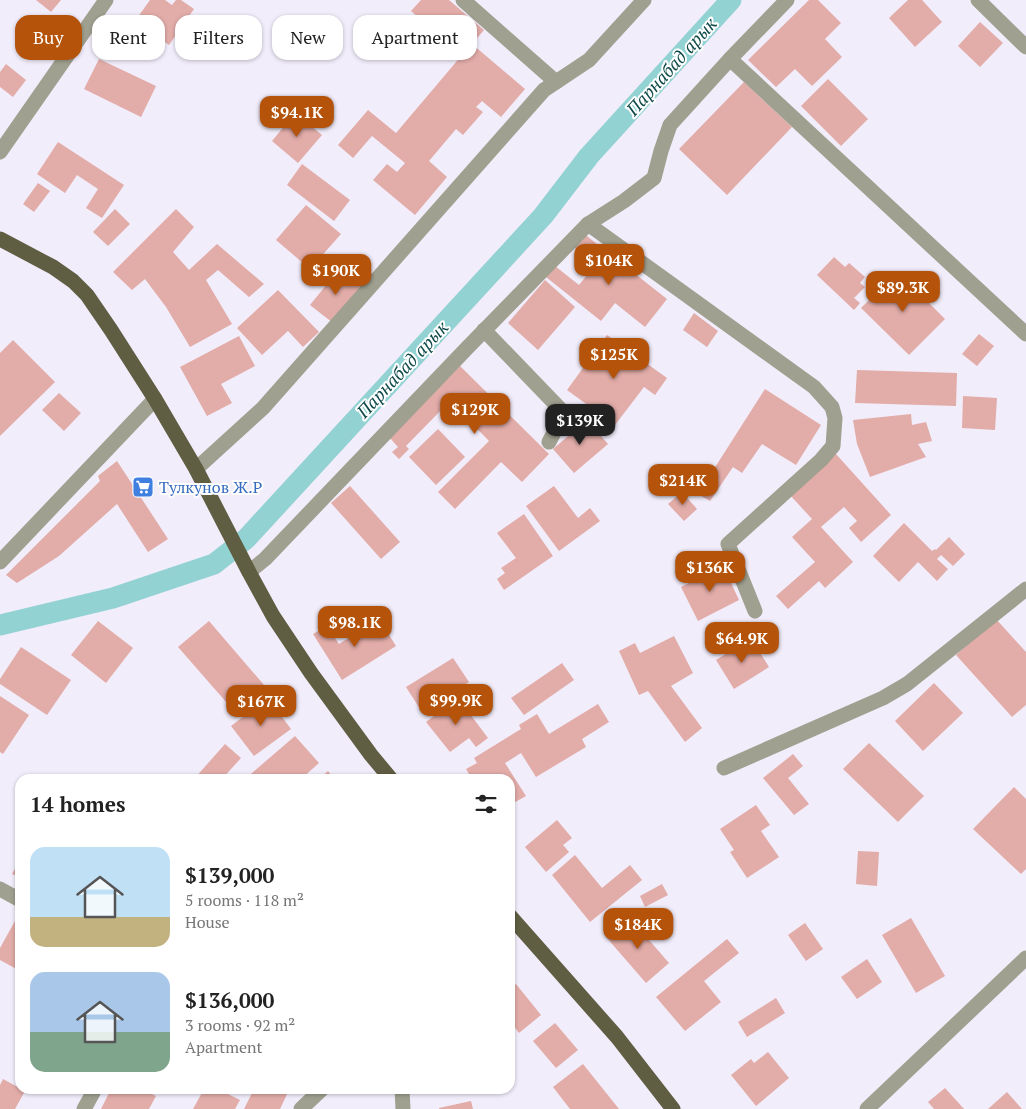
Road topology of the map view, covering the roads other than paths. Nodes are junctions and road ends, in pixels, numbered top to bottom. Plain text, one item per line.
1 (106, 0) edge
2 (463, 0) edge
3 (787, 0) edge
4 (978, 0) edge
5 (636, 2) edge
6 (1026, 47) edge
7 (730, 59) junction
8 (556, 82) junction
9 (0, 152) edge
10 (588, 224) junction
11 (0, 239) edge
12 (484, 330) junction
13 (1026, 334) edge
14 (155, 399) junction
15 (549, 442) dead end
16 (196, 469) junction
17 (0, 562) edge
18 (249, 572) junction
19 (1026, 589) edge
20 (755, 611) dead end
21 (724, 768) dead end
22 (387, 774) edge
23 (0, 889) edge
24 (15, 897) edge
25 (515, 922) edge
26 (1026, 958) edge
27 (92, 1094) edge
28 (317, 1094) edge
29 (402, 1094) edge
30 (84, 1109) edge
31 (301, 1109) edge
32 (403, 1109) edge
33 (673, 1109) edge
34 (867, 1109) edge

1 - 9 street
2 - 8 street
3 - 7 street
4 - 6 street
5 - 8 street
7 - 10 street
7 - 13 street
8 - 16 street
10 - 12 street
10 - 20 street
11 - 14 main road
12 - 15 street
12 - 18 street
14 - 16 main road
14 - 17 street
16 - 18 main road
18 - 22 main road
19 - 21 street
23 - 24 street
25 - 33 main road
26 - 34 street
27 - 30 street
28 - 31 street
29 - 32 street

